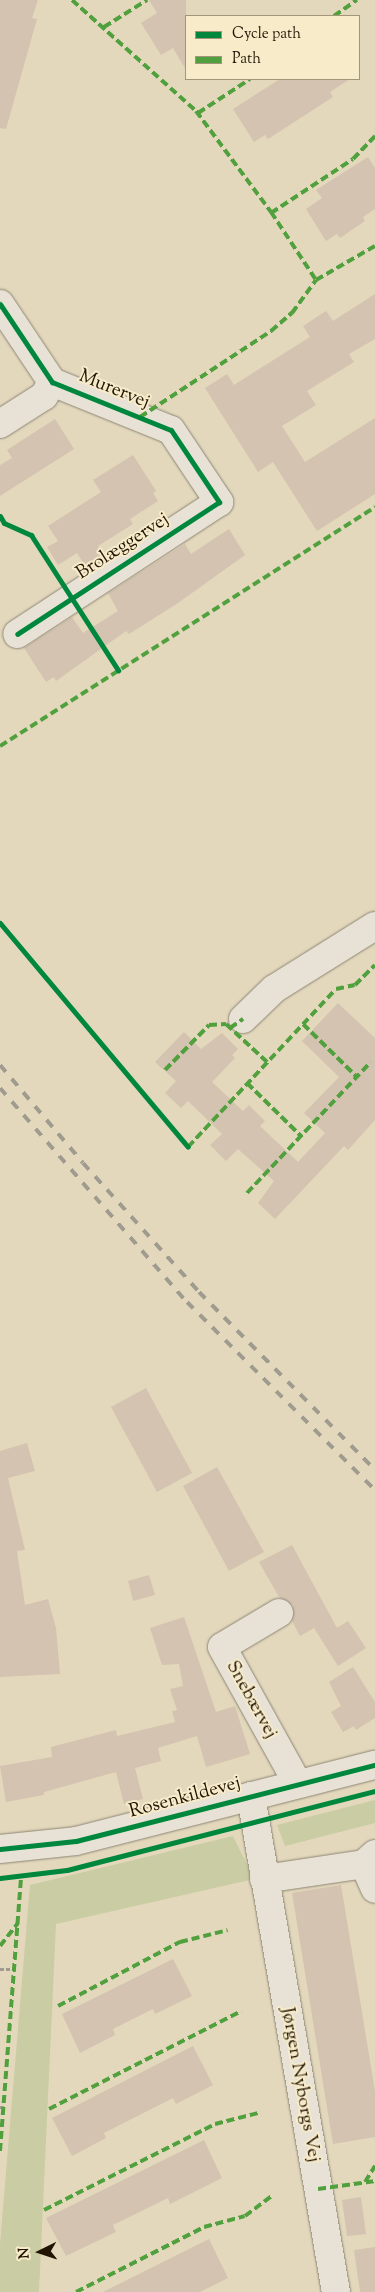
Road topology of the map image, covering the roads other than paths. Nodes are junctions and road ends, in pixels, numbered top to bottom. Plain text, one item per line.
1 (0, 304) edge
2 (52, 382) junction
3 (0, 424) edge
4 (220, 502) joint
5 (17, 634) dead end
6 (375, 926) edge
7 (244, 1019) dead end
8 (279, 1613) dead end
9 (375, 1765) edge
10 (298, 1784) junction
11 (251, 1796) junction
12 (0, 1849) edge
13 (369, 1859) edge
14 (264, 1878) junction
15 (375, 1889) edge
16 (336, 2292) edge

1 - 2 street, Murervej
2 - 3 street
2 - 4 street, Murervej
4 - 5 street, Brolæggervej
6 - 7 street
8 - 10 street, Snebærvej
9 - 10 street, Rosenkildevej
10 - 11 street, Rosenkildevej
11 - 12 street, Rosenkildevej
11 - 14 street, Jørgen Nyborgs Vej
13 - 14 street
13 - 15 street
14 - 16 street, Jørgen Nyborgs Vej

